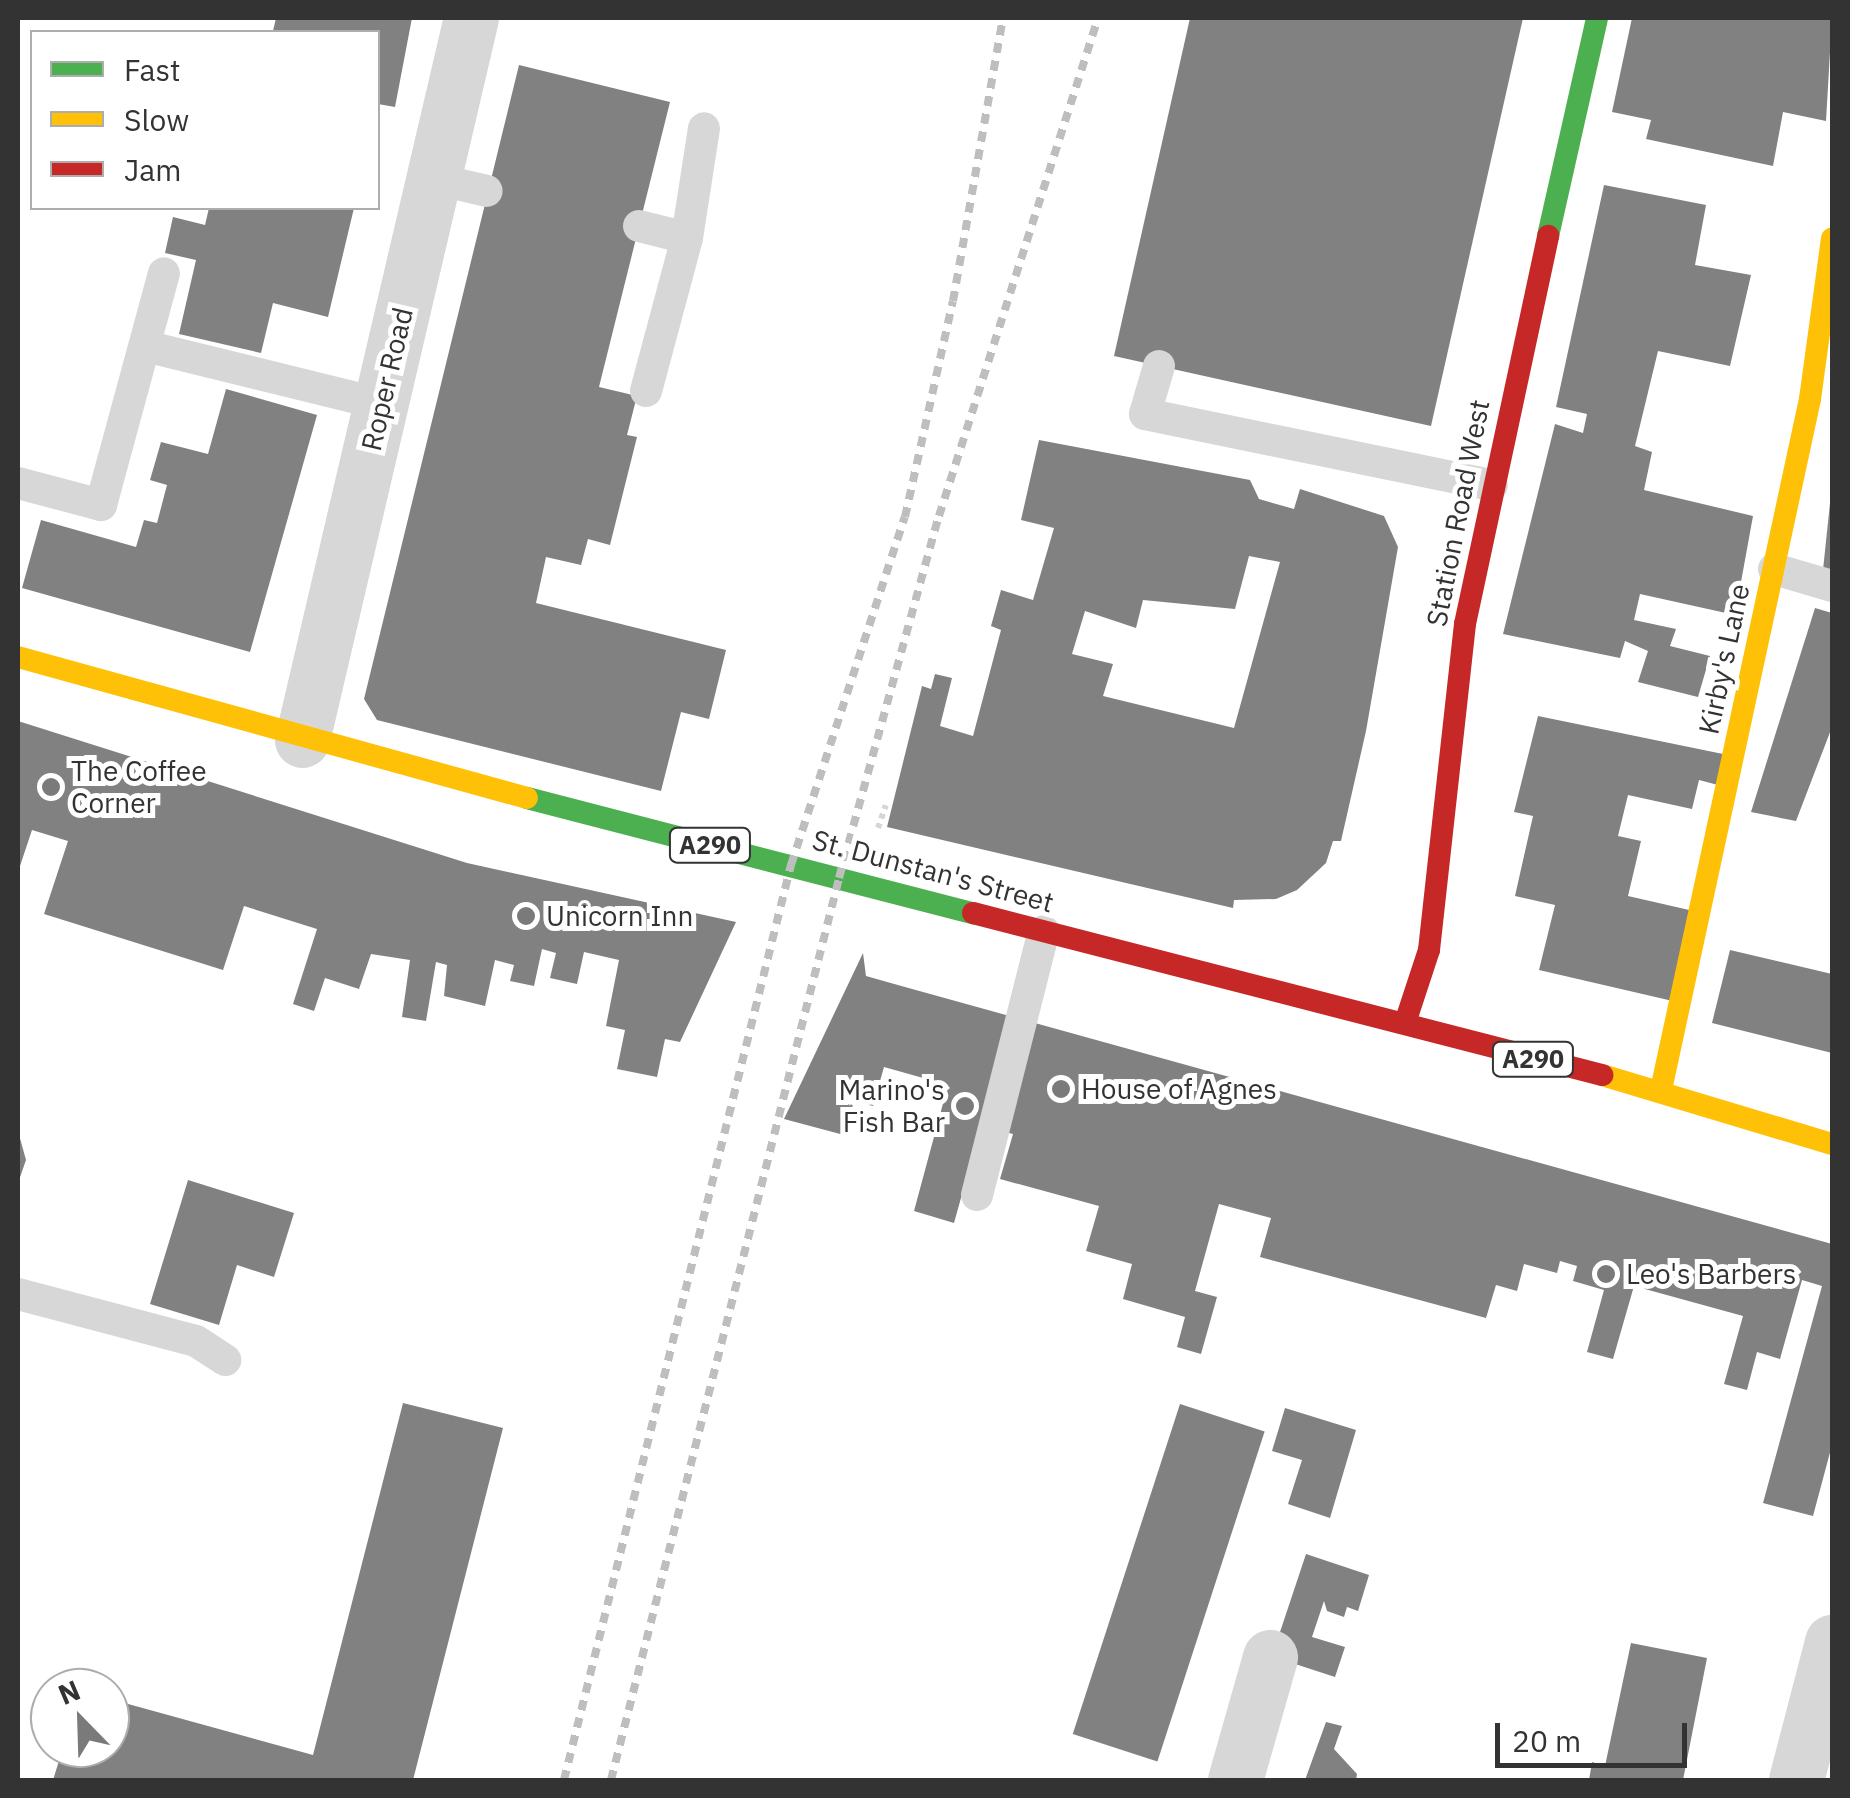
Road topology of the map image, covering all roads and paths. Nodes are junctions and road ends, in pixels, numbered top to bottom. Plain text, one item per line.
1 (471, 18) edge
2 (1597, 18) edge
3 (704, 128) dead end
4 (434, 179) junction
5 (487, 191) dead end
6 (639, 226) dead end
7 (687, 238) junction
8 (1832, 238) edge
9 (164, 273) dead end
10 (144, 346) junction
11 (1158, 366) dead end
12 (646, 391) dead end
13 (381, 404) junction
14 (18, 483) edge
15 (1492, 485) junction
16 (1774, 569) junction
17 (1832, 586) edge
18 (18, 657) edge
19 (302, 740) junction
20 (886, 806) dead end
21 (876, 833) dead end
22 (1044, 930) junction
23 (1405, 1023) junction
24 (1662, 1090) junction
25 (1832, 1144) edge
26 (977, 1195) dead end
27 (18, 1294) edge
28 (225, 1360) dead end
29 (1832, 1642) edge
30 (1270, 1657) dead end
31 (1235, 1780) edge
32 (1796, 1780) edge

1 - 4 street, Roper Road
2 - 15 main road, Station Road West
3 - 7 lane
4 - 5 lane
4 - 13 street, Roper Road
6 - 7 lane
7 - 12 lane
8 - 16 main road, Kirby's Lane
9 - 10 lane
10 - 13 lane
10 - 14 lane
11 - 15 lane
13 - 19 street, Roper Road
15 - 23 main road, Station Road West
16 - 17 lane
16 - 24 main road, Kirby's Lane
18 - 19 main road, St. Dunstan's Street / A290
19 - 22 main road, St. Dunstan's Street / A290
20 - 21 path
22 - 23 main road, St. Dunstan's Street / A290
22 - 26 lane
23 - 24 main road, St. Dunstan's Street / A290
24 - 25 main road, St. Dunstan's Street / A290
27 - 28 lane
29 - 32 street
30 - 31 street

